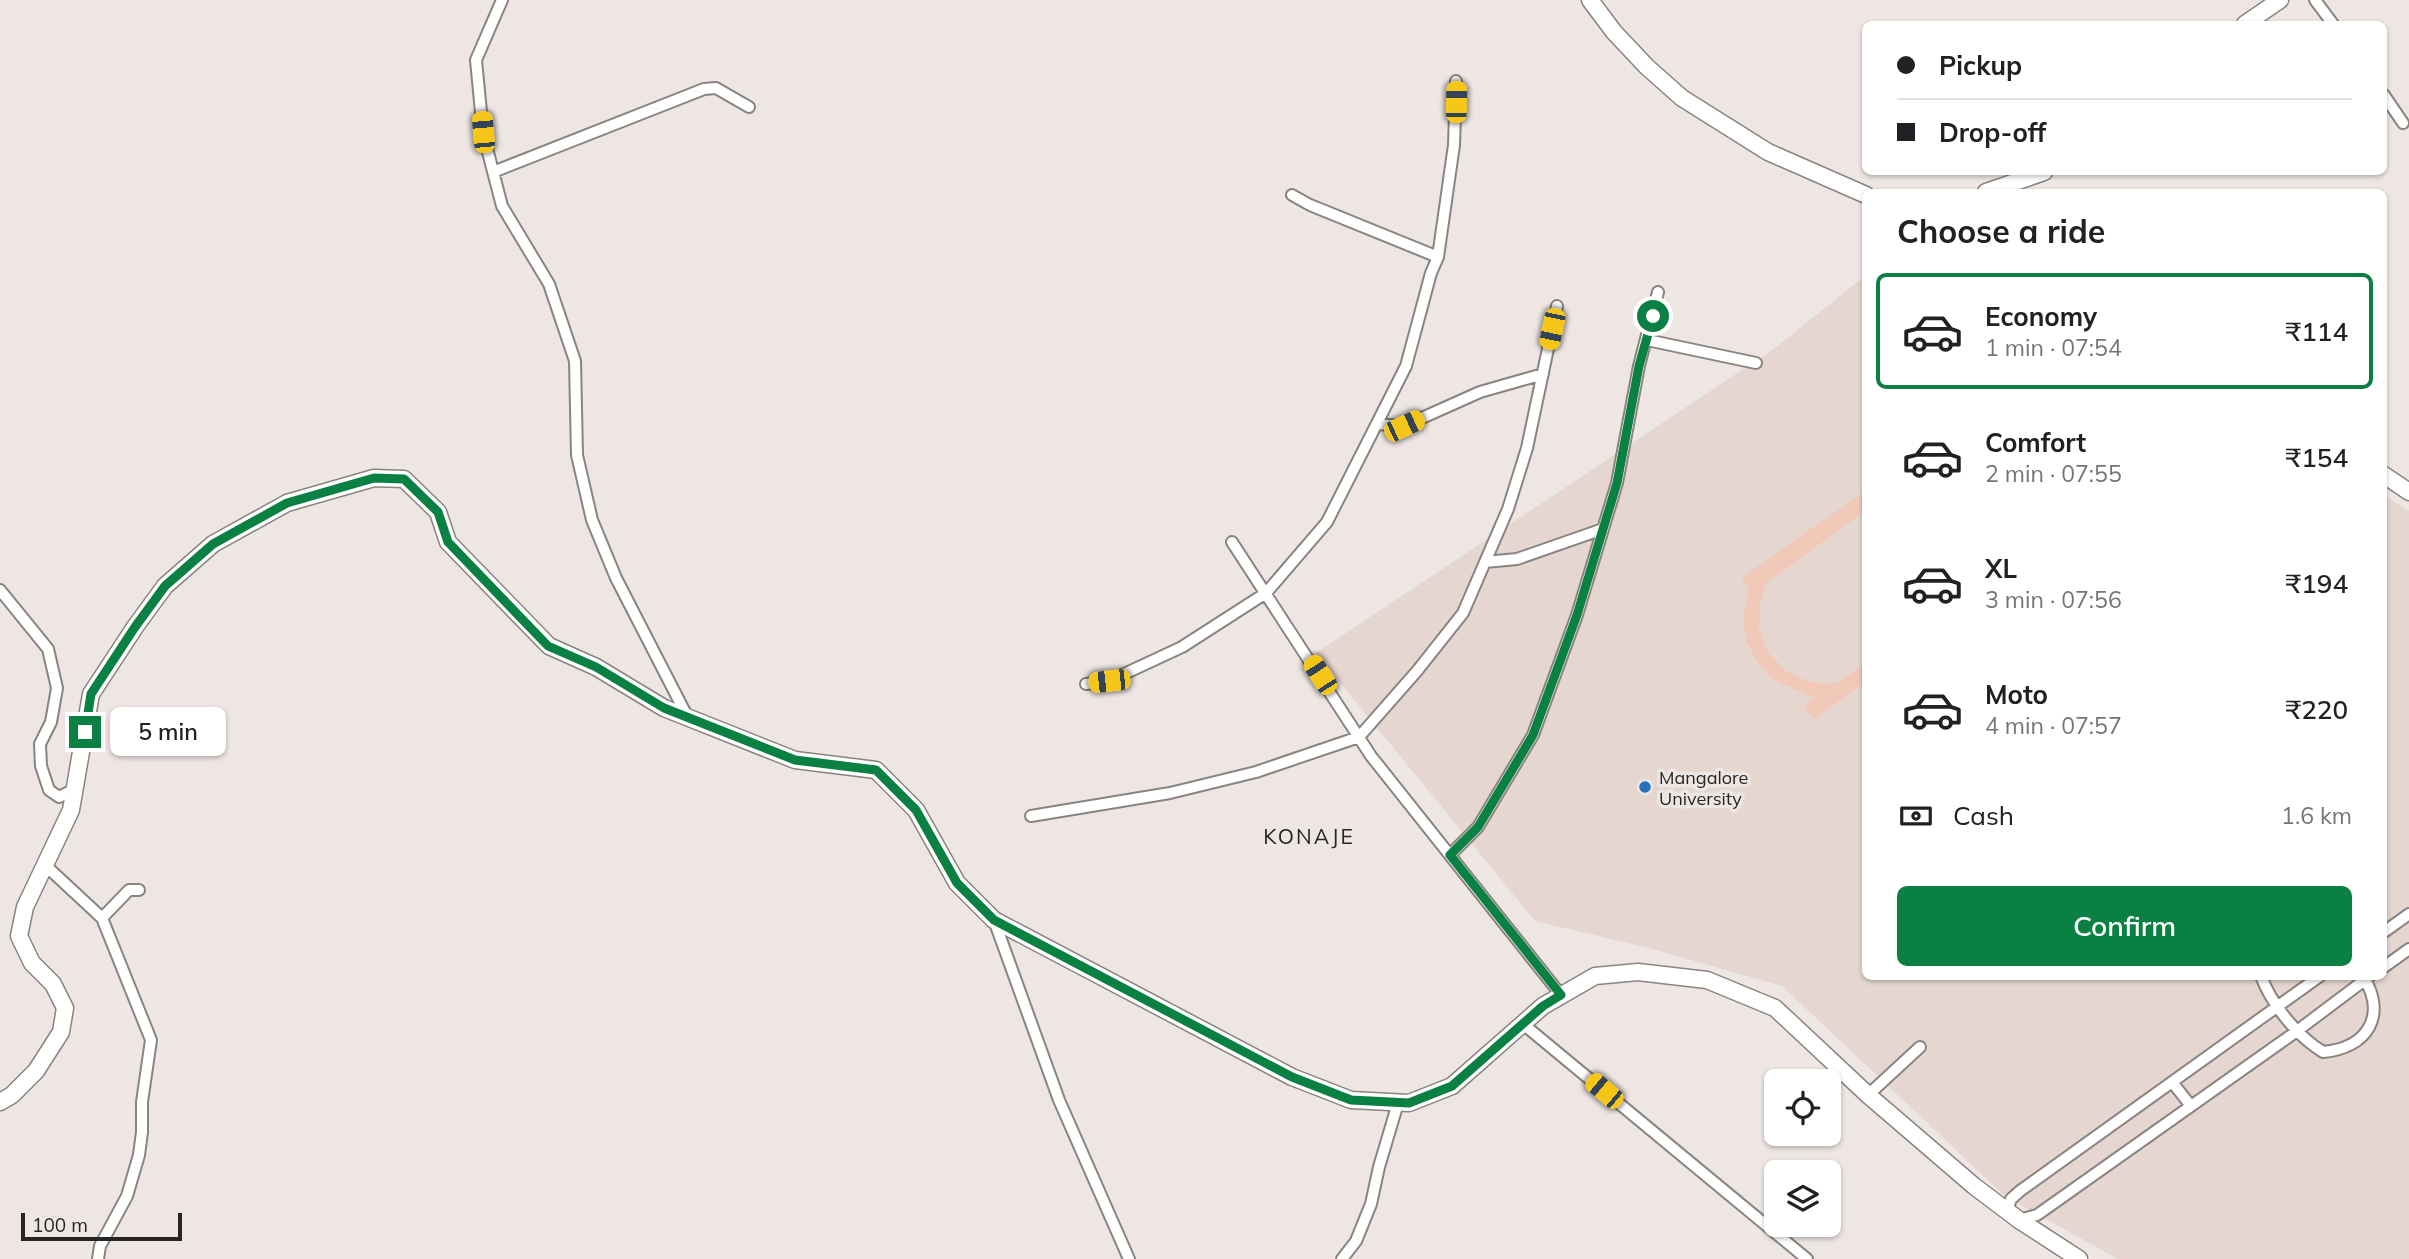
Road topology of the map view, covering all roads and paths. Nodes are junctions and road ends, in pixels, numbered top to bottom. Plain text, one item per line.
1 (502, 0) edge
2 (1590, 0) edge
3 (2280, 0) edge
4 (2315, 0) edge
5 (2249, 21) edge
6 (2331, 21) edge
7 (1456, 81) dead end
8 (2387, 99) edge
9 (749, 107) dead end
10 (2403, 123) dead end
11 (493, 172) junction
12 (2035, 175) edge
13 (1995, 189) edge
14 (1862, 193) edge
15 (1292, 195) dead end
16 (1438, 257) junction
17 (1658, 292) dead end
18 (1557, 306) dead end
19 (1647, 340) junction
20 (1756, 363) dead end
21 (1542, 374) junction
22 (1377, 425) junction
23 (2387, 477) edge
24 (2409, 492) edge
25 (1603, 529) junction
26 (1232, 542) dead end
27 (1485, 562) junction
28 (0, 590) edge
29 (1266, 593) junction
30 (1086, 684) dead end
31 (688, 718) junction
32 (1359, 737) junction
33 (75, 789) junction
34 (1031, 816) dead end
35 (1450, 855) junction
36 (45, 865) junction
37 (139, 890) dead end
38 (2409, 914) edge
39 (102, 918) junction
40 (994, 920) junction
41 (2387, 930) edge
42 (2409, 949) edge
43 (2387, 965) edge
44 (2263, 980) edge
45 (2315, 980) edge
46 (2363, 980) edge
47 (2367, 980) edge
48 (1561, 995) junction
49 (2279, 1007) junction
50 (1523, 1024) junction
51 (2297, 1031) junction
52 (1920, 1047) dead end
53 (2172, 1082) junction
54 (1868, 1095) junction
55 (0, 1102) edge
56 (1398, 1103) junction
57 (2191, 1106) junction
58 (2013, 1215) junction
59 (98, 1259) edge
60 (1129, 1259) edge
61 (1342, 1259) edge
62 (1807, 1259) edge
63 (2079, 1259) edge

1 - 11 street
2 - 14 main road
3 - 5 main road
4 - 6 street
7 - 16 street
8 - 10 street
9 - 11 street
11 - 31 street
12 - 13 main road
15 - 16 street
16 - 22 street
17 - 19 street
18 - 21 street
19 - 20 street
19 - 25 street
21 - 22 street
21 - 27 street
22 - 29 street
23 - 24 main road
25 - 27 street
25 - 35 street
26 - 29 street
27 - 32 street
28 - 33 street
29 - 30 street
29 - 32 street
31 - 33 main road
31 - 40 main road
32 - 34 street
32 - 35 street
33 - 36 main road
35 - 48 street
36 - 39 street
36 - 55 main road
37 - 39 street
38 - 41 street
39 - 59 street
40 - 56 main road
40 - 60 street
42 - 43 street
44 - 49 street
45 - 49 street
46 - 51 street
47 - 51 street
48 - 50 main road
48 - 54 main road
49 - 51 street
49 - 53 street
50 - 56 main road
50 - 62 street
51 - 57 street
52 - 54 street
53 - 57 street
53 - 58 street
54 - 58 main road
56 - 61 street
57 - 58 street
58 - 63 main road

